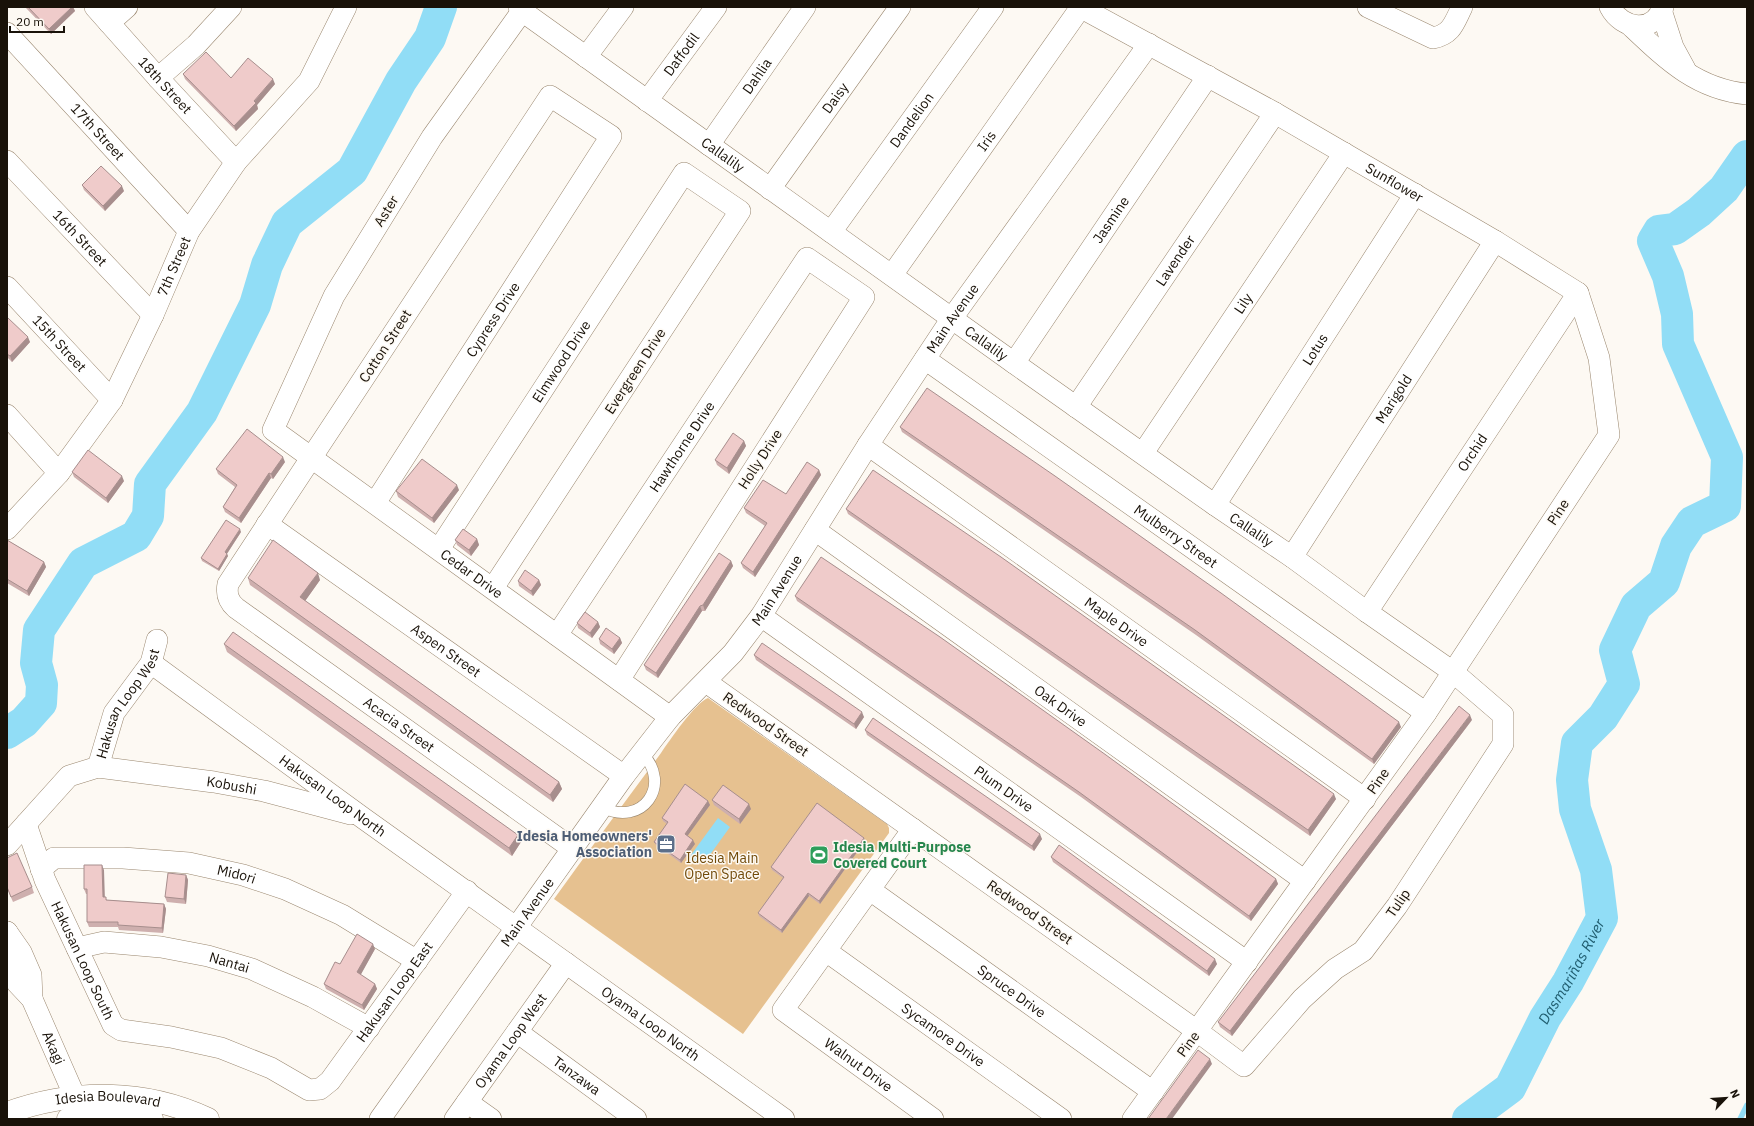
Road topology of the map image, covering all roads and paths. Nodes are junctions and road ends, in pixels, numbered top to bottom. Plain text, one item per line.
1 (95, 7) edge
2 (127, 7) edge
3 (231, 7) edge
4 (346, 7) edge
5 (623, 7) edge
6 (716, 7) edge
7 (805, 7) edge
8 (900, 7) edge
9 (993, 7) edge
10 (1081, 7) edge
11 (1368, 7) edge
12 (1462, 7) edge
13 (1610, 7) edge
14 (522, 8) edge
15 (1662, 9) edge
16 (110, 23) junction
17 (1630, 25) junction
18 (7, 33) edge
19 (1148, 44) junction
20 (586, 57) junction
21 (1688, 75) junction
22 (1208, 76) junction
23 (158, 78) junction
24 (1743, 94) edge
25 (550, 96) joint
26 (647, 101) junction
27 (1275, 113) junction
28 (709, 145) junction
29 (1344, 153) junction
30 (7, 161) edge
31 (236, 162) junction
32 (684, 173) joint
33 (770, 189) junction
34 (1415, 194) junction
35 (189, 231) junction
36 (832, 232) junction
37 (1495, 241) junction
38 (807, 258) joint
39 (892, 275) junction
40 (7, 287) edge
41 (1578, 293) junction
42 (153, 315) junction
43 (952, 318) junction
44 (925, 359) junction
45 (1014, 363) junction
46 (112, 400) junction
47 (1076, 407) junction
48 (7, 415) edge
49 (273, 430) joint
50 (868, 445) junction
51 (1143, 453) junction
52 (311, 457) junction
53 (59, 473) junction
54 (375, 503) junction
55 (1215, 504) junction
56 (267, 524) junction
57 (7, 528) edge
58 (815, 530) junction
59 (439, 549) junction
60 (1292, 557) junction
61 (493, 588) junction
62 (228, 598) joint
63 (1367, 612) junction
64 (761, 616) junction
65 (557, 635) junction
66 (157, 640) dead end
67 (151, 663) junction
68 (1453, 672) junction
69 (619, 680) junction
70 (706, 682) junction
71 (1426, 714) junction
72 (670, 717) junction
73 (642, 753) junction
74 (98, 767) junction
75 (624, 776) junction
76 (1365, 799) junction
77 (602, 807) junction
78 (364, 818) junction
79 (26, 824) junction
80 (913, 829) junction
81 (7, 845) edge
82 (573, 849) junction
83 (41, 869) junction
84 (1305, 882) junction
85 (870, 890) junction
86 (466, 892) junction
87 (517, 928) junction
88 (7, 931) edge
89 (77, 948) junction
90 (826, 951) junction
91 (417, 961) junction
92 (1247, 962) junction
93 (566, 963) junction
94 (369, 1028) junction
95 (1197, 1031) junction
96 (517, 1032) junction
97 (320, 1089) joint
98 (1153, 1092) junction
99 (750, 1095) junction
100 (74, 1096) junction
101 (467, 1102) junction
102 (7, 1113) edge
103 (76, 1118) edge
104 (152, 1119) edge
105 (208, 1119) edge
106 (380, 1119) edge
107 (455, 1119) edge
108 (491, 1119) edge
109 (636, 1119) edge
110 (768, 1119) edge
111 (784, 1119) edge
112 (933, 1119) edge
113 (1061, 1119) edge
114 (1133, 1119) edge

1 - 16 street, 18th Street
2 - 16 street
3 - 23 street
4 - 31 street, 7th Street
5 - 20 street
6 - 26 street, Daffodil
7 - 28 street, Dahlia
8 - 33 street, Daisy
9 - 36 street, Dandelion
10 - 19 street, Sunflower
10 - 39 street, Iris
11 - 12 street
13 - 17 street
14 - 20 street, Callalily
14 - 49 street, Aster
15 - 17 street
15 - 21 street
16 - 23 street, 18th Street
17 - 21 street
18 - 35 street, 17th Street
19 - 22 street, Sunflower
19 - 43 street, Main Avenue
20 - 26 street, Callalily
21 - 24 street
22 - 27 street, Sunflower
22 - 45 street, Jasmine
23 - 31 street, 18th Street
25 - 52 street, Cotton Street
25 - 54 street, Cypress Drive
26 - 28 street, Callalily
27 - 29 street, Sunflower
27 - 47 street, Lavender
28 - 33 street, Callalily
29 - 34 street, Sunflower
29 - 51 street, Lily
30 - 42 street, 16th Street
31 - 35 street, 7th Street
32 - 59 street, Elmwood Drive
32 - 61 street, Evergreen Drive
33 - 36 street, Callalily
34 - 37 street, Sunflower
34 - 55 street, Lotus
35 - 42 street, 7th Street
36 - 39 street, Callalily
37 - 41 street, Sunflower
37 - 60 street, Marigold
38 - 65 street, Hawthorne Drive
38 - 69 street, Holly Drive
39 - 43 street, Callalily
40 - 46 street, 15th Street
41 - 63 street, Orchid
41 - 68 street, Pine
42 - 46 street, 7th Street
43 - 44 street, Main Avenue
43 - 45 street, Callalily
44 - 50 street, Main Avenue
44 - 71 street, Mulberry Street
45 - 47 street, Callalily
46 - 53 street, 7th Street
47 - 51 street, Callalily
48 - 53 street
49 - 52 street, Cedar Drive
50 - 58 street, Main Avenue
50 - 76 street, Maple Drive
51 - 55 street, Callalily
52 - 54 street, Cedar Drive
52 - 56 street, Cotton Street
53 - 57 street, 7th Street
54 - 59 street, Cedar Drive
55 - 60 street, Callalily
56 - 62 street, Cotton Street
56 - 75 street, Aspen Street
58 - 64 street, Main Avenue
58 - 84 street, Oak Drive
59 - 61 street, Cedar Drive
60 - 63 street, Callalily
61 - 65 street, Cedar Drive
62 - 82 street, Acacia Street
63 - 68 street, Callalily
64 - 70 street, Main Avenue
64 - 92 street, Plum Drive
65 - 69 street, Cedar Drive
66 - 67 street, Hakusan Loop West
67 - 74 street, Hakusan Loop West
67 - 78 street, Hakusan Loop North
68 - 71 street, Pine
68 - 95 street, Tulip
69 - 72 street, Cedar Drive
70 - 72 street, Main Avenue
70 - 80 street, Redwood Street
71 - 76 street, Pine
72 - 73 street, Main Avenue
73 - 75 street, Main Avenue
73 - 77 lane
74 - 78 street, Kobushi
74 - 79 street, Hakusan Loop West
75 - 77 street, Main Avenue
76 - 84 street, Pine
77 - 82 street, Main Avenue
78 - 86 street, Hakusan Loop North
79 - 81 street
79 - 83 street, Hakusan Loop South
80 - 85 street
80 - 95 street, Redwood Street
82 - 87 street, Main Avenue
83 - 89 street, Hakusan Loop South
83 - 91 street, Midori
84 - 92 street, Pine
85 - 90 street
85 - 98 street, Spruce Drive
86 - 87 street, Hakusan Loop North
86 - 91 street, Hakusan Loop East
87 - 93 street, Oyama Loop North
87 - 106 street, Main Avenue
88 - 100 street, Akagi
89 - 94 street, Nantai
89 - 97 street, Hakusan Loop South
90 - 112 street, Walnut Drive
90 - 113 street, Sycamore Drive
91 - 94 street, Hakusan Loop East
92 - 95 street, Pine
93 - 96 street, Oyama Loop West
93 - 99 street, Oyama Loop North
94 - 97 street, Hakusan Loop East
95 - 98 street, Pine
96 - 101 street, Oyama Loop West
96 - 109 street, Tanzawa
98 - 114 street, Pine
99 - 110 street
99 - 111 street, Oyama Loop North
100 - 102 street, Idesia Boulevard
100 - 103 street
100 - 105 street, Idesia Boulevard
101 - 107 street, Oyama Loop West
101 - 108 street
103 - 104 street, Idesia Boulevard

